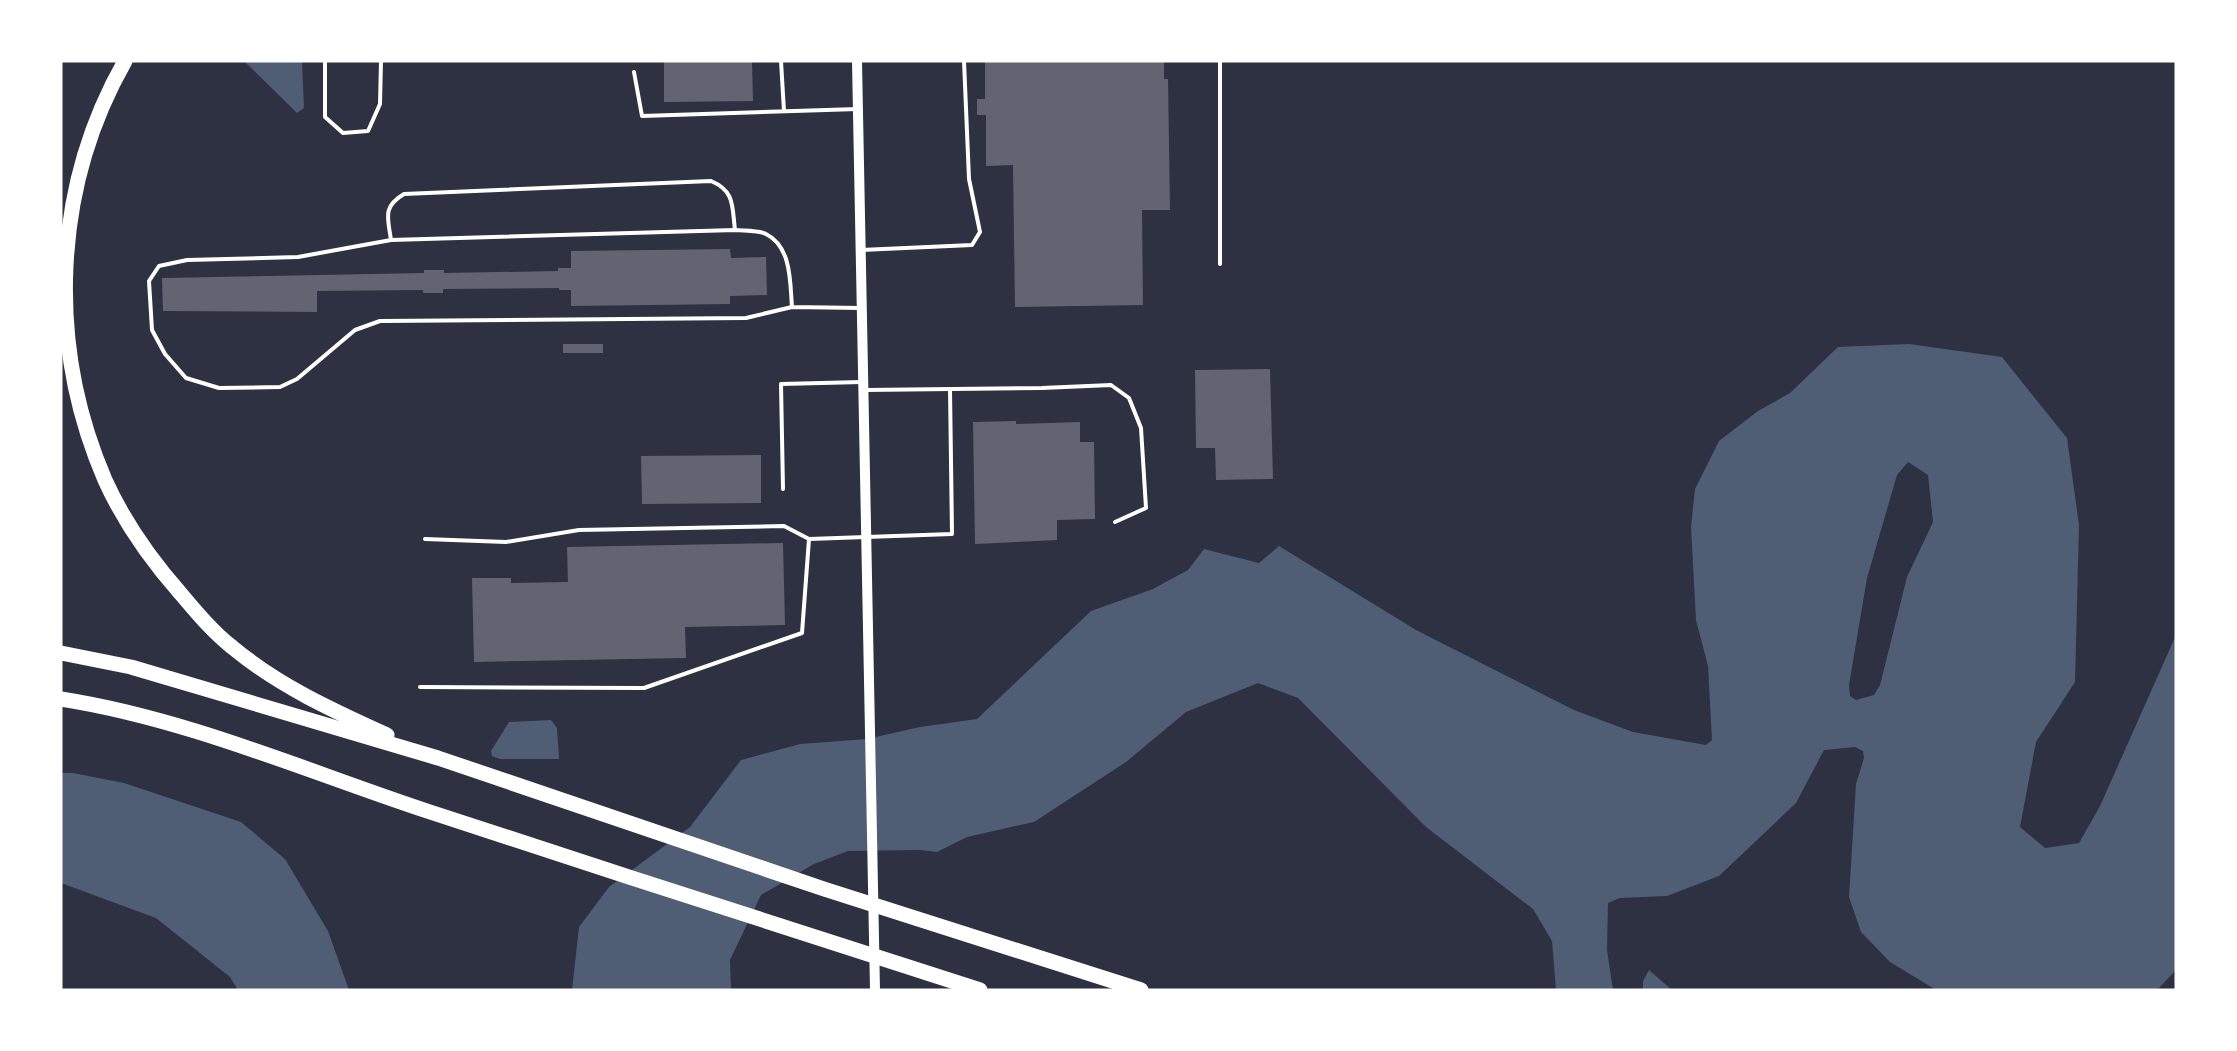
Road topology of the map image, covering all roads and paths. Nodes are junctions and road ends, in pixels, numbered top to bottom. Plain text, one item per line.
1 (125, 61) edge
2 (325, 61) edge
3 (381, 61) edge
4 (782, 61) edge
5 (857, 61) edge
6 (964, 61) edge
7 (1220, 61) edge
8 (634, 72) dead end
9 (858, 109) junction
10 (784, 111) junction
11 (735, 230) junction
12 (391, 240) junction
13 (860, 250) junction
14 (1220, 264) dead end
15 (792, 308) junction
16 (861, 308) junction
17 (862, 386) junction
18 (950, 389) junction
19 (783, 489) dead end
20 (1115, 522) dead end
21 (865, 536) junction
22 (425, 539) dead end
23 (809, 539) junction
24 (61, 653) edge
25 (420, 687) dead end
26 (61, 699) edge
27 (438, 758) junction
28 (875, 990) edge
29 (980, 990) edge
30 (1141, 990) edge

1 - 27 highway
2 - 3 lane
4 - 10 lane
5 - 9 main road
6 - 13 lane
7 - 14 lane
8 - 10 lane
9 - 10 lane
9 - 13 main road
11 - 12 lane
11 - 12 lane
11 - 15 lane
12 - 15 lane
13 - 16 main road
15 - 16 lane
16 - 17 main road
17 - 18 lane
17 - 19 lane
17 - 21 main road
18 - 20 lane
18 - 21 lane
21 - 23 lane
21 - 28 main road
22 - 23 lane
23 - 25 lane
24 - 27 highway
26 - 29 highway
27 - 30 highway

